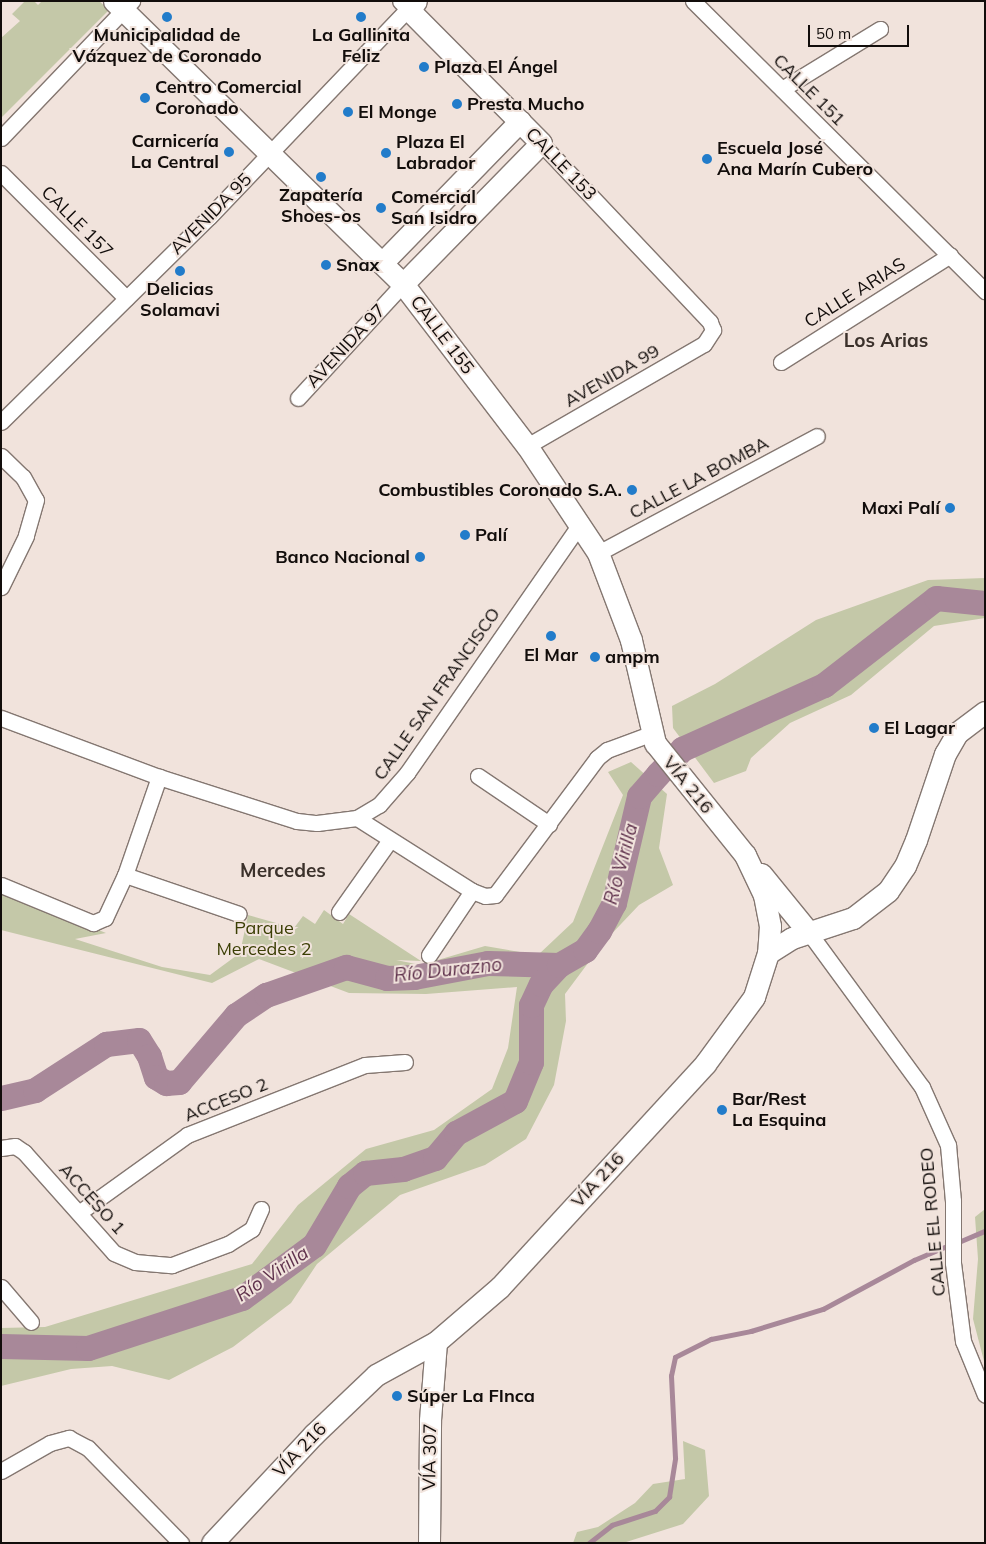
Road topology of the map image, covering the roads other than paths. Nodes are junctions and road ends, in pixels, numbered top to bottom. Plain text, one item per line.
1 (693, 1) edge
2 (123, 4) edge
3 (408, 4) edge
4 (880, 29) dead end
5 (782, 89) junction
6 (520, 122) junction
7 (1, 138) edge
8 (541, 143) junction
9 (268, 155) junction
10 (1, 173) edge
11 (950, 255) junction
12 (382, 263) junction
13 (403, 284) junction
14 (985, 291) edge
15 (126, 298) junction
16 (712, 334) joint
17 (781, 362) dead end
18 (298, 398) dead end
19 (1, 422) edge
20 (818, 436) dead end
21 (527, 446) junction
22 (1, 456) edge
23 (581, 523) junction
24 (598, 553) junction
25 (1, 587) edge
26 (985, 712) edge
27 (1, 718) edge
28 (653, 739) junction
29 (478, 776) dead end
30 (159, 777) junction
31 (357, 818) junction
32 (549, 824) junction
33 (390, 840) junction
34 (745, 855) junction
35 (126, 875) junction
36 (1, 885) edge
37 (472, 891) junction
38 (339, 912) dead end
39 (239, 914) dead end
40 (810, 934) junction
41 (768, 953) junction
42 (429, 955) dead end
43 (405, 1062) dead end
44 (1, 1148) edge
45 (261, 1209) dead end
46 (80, 1212) junction
47 (1, 1287) edge
48 (31, 1322) dead end
49 (436, 1342) junction
50 (985, 1395) edge
51 (1, 1471) edge
52 (181, 1543) edge
53 (212, 1543) edge
54 (429, 1543) edge

1 - 5 street, CALLE 151
2 - 7 street
2 - 9 main road, CALLE 155
3 - 6 main road, CALLE 153
3 - 9 street, AVENIDA 95
4 - 5 street
5 - 11 street, CALLE 151
6 - 8 main road, CALLE 153
6 - 12 main road
8 - 13 main road, AVENIDA 97
8 - 16 street, CALLE 153
9 - 12 main road, CALLE 155
9 - 15 street, AVENIDA 95
10 - 15 street, CALLE 157
11 - 14 street, CALLE 151
11 - 17 street, CALLE ARIAS
12 - 13 main road, CALLE 155
13 - 18 street, AVENIDA 97
13 - 21 main road, CALLE 155
15 - 19 street, AVENIDA 95
16 - 21 street, AVENIDA 99
20 - 24 street, CALLE LA BOMBA
21 - 23 main road, CALLE 155
22 - 25 street
23 - 24 main road, CALLE 155
23 - 31 street, CALLE SAN FRANCISCO
24 - 28 main road, CALLE 155
26 - 40 main road
27 - 30 street, CALLE SAN FRANCISCO
28 - 32 street
28 - 34 main road, VÍA 216
29 - 32 street
30 - 31 street, CALLE SAN FRANCISCO
30 - 35 street
31 - 33 street
32 - 37 street
33 - 37 street
33 - 38 street
34 - 40 main road
34 - 41 main road, VÍA 216
35 - 36 street
35 - 39 street
37 - 42 street
40 - 41 main road
40 - 50 street, CALLE EL RODEO
41 - 49 main road, VÍA 216
43 - 46 street, ACCESO 2
44 - 46 street, ACCESO 1
45 - 46 street, ACCESO 1
47 - 48 street
49 - 53 main road, VÍA 216
49 - 54 main road, VÍA 307
51 - 52 street

